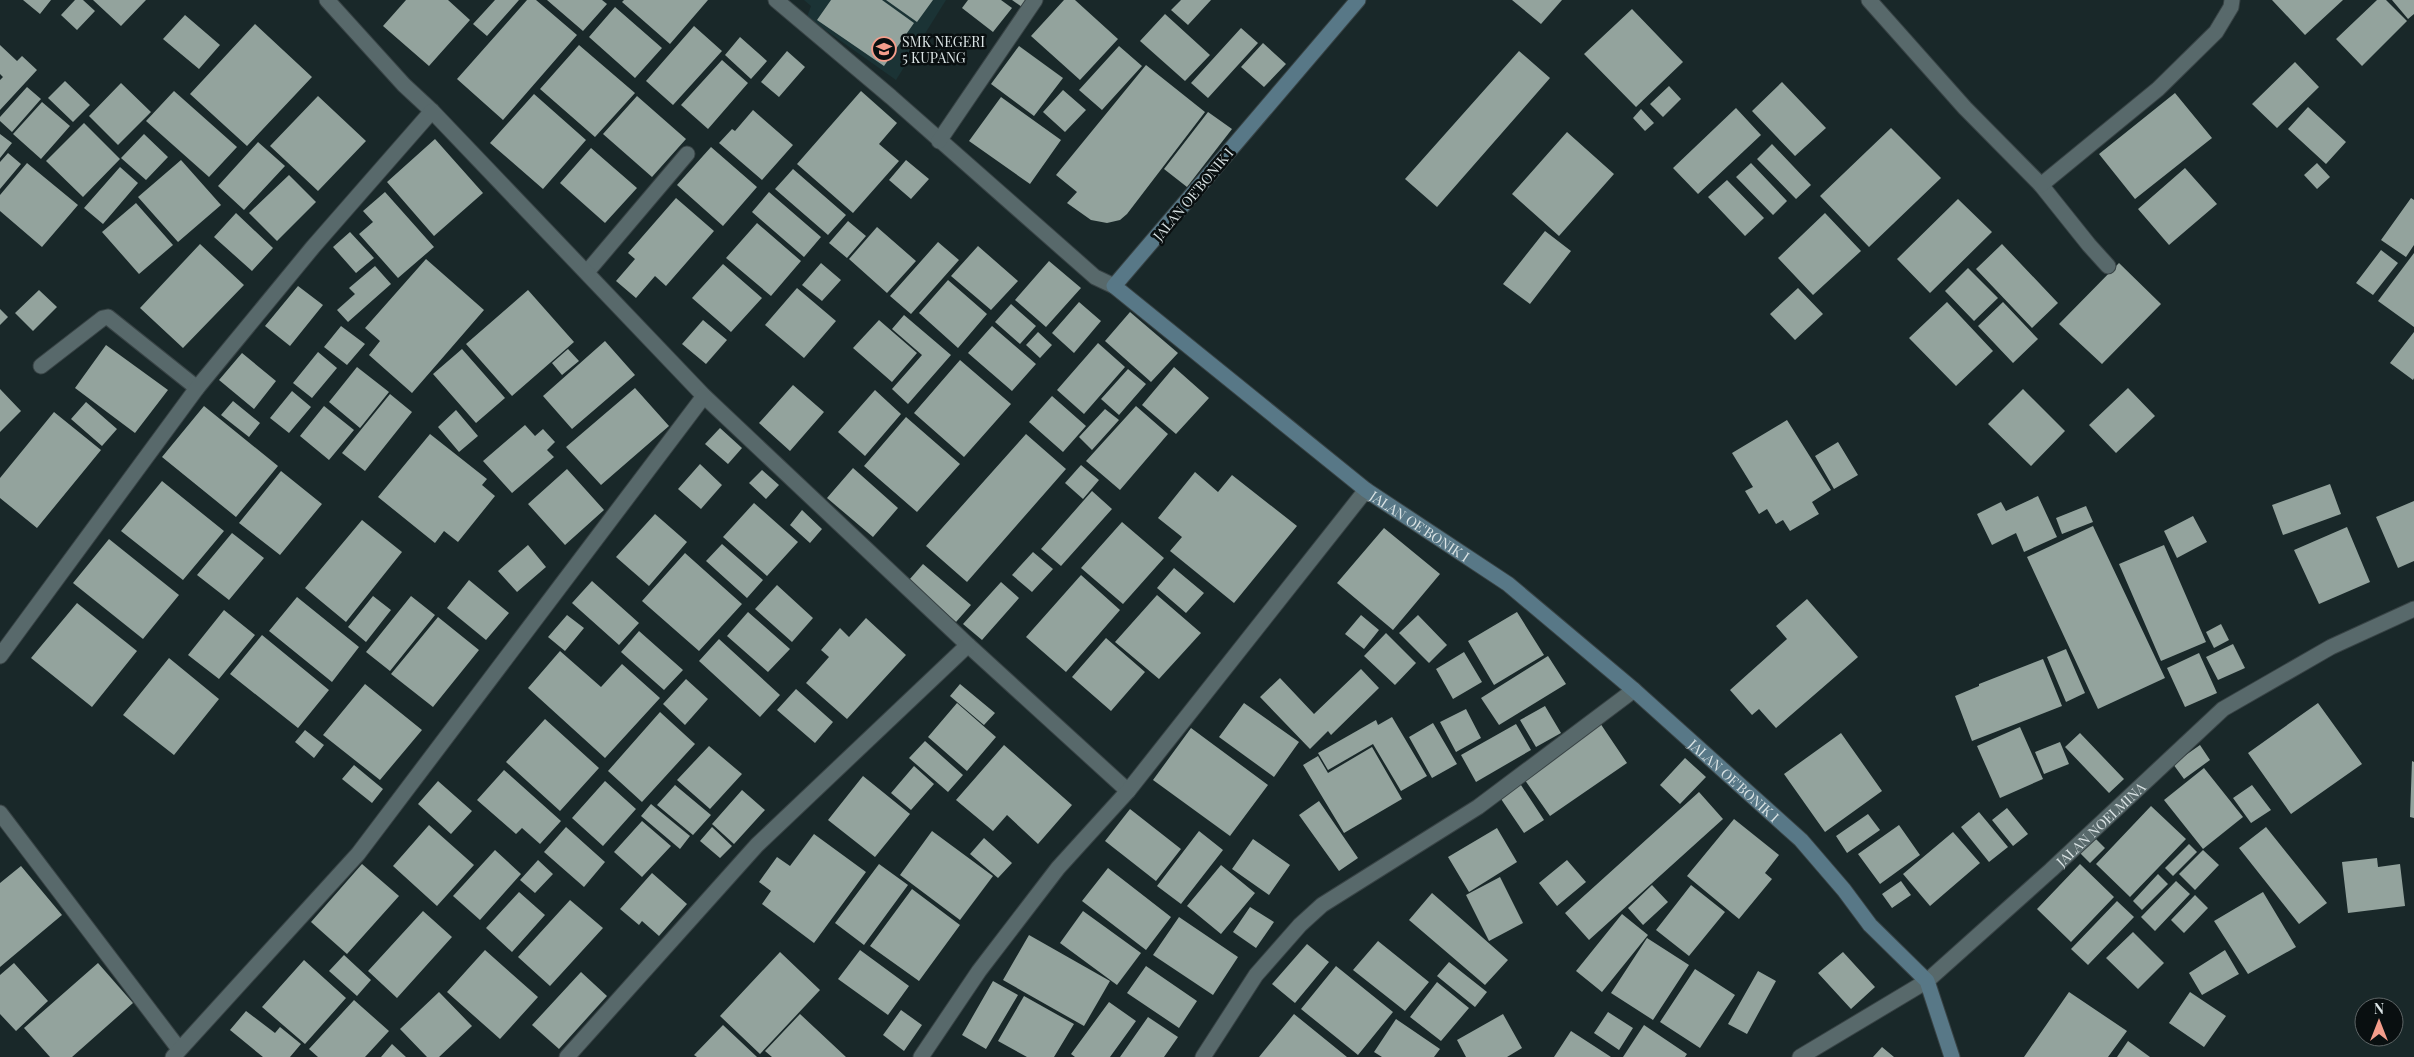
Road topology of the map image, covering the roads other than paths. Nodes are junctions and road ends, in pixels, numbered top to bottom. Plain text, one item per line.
1 (327, 0) edge
2 (776, 0) edge
3 (1035, 0) edge
4 (1358, 0) edge
5 (1869, 0) edge
6 (2232, 0) edge
7 (432, 111) junction
8 (939, 141) junction
9 (687, 154) dead end
10 (2042, 185) junction
11 (2108, 266) dead end
12 (587, 272) junction
13 (1114, 286) junction
14 (41, 366) dead end
15 (198, 388) junction
16 (704, 396) junction
17 (1366, 490) junction
18 (2414, 608) edge
19 (968, 645) junction
20 (0, 656) edge
21 (1634, 690) junction
22 (1128, 791) junction
23 (0, 813) edge
24 (1927, 981) junction
25 (176, 1053) edge
26 (567, 1057) edge
27 (921, 1057) edge
28 (1203, 1057) edge
29 (1800, 1057) edge
30 (1952, 1057) edge

1 - 7 street
2 - 8 street
3 - 8 street
4 - 13 street, JALAN OE'BONIK I
5 - 10 street
6 - 10 street
7 - 12 street
7 - 15 street
8 - 13 street
9 - 12 street
10 - 11 street
12 - 16 street
13 - 17 street, JALAN OE'BONIK I
14 - 15 street
15 - 20 street
16 - 19 street
16 - 25 street
17 - 21 street, JALAN OE'BONIK I
17 - 22 street
18 - 24 street, JALAN NOELMINA
19 - 22 street
19 - 26 street
21 - 24 street, JALAN OE'BONIK I
21 - 28 street
22 - 27 street
23 - 25 street
24 - 29 street, JALAN NOELMINA
24 - 30 street, JALAN OE'BONIK I

